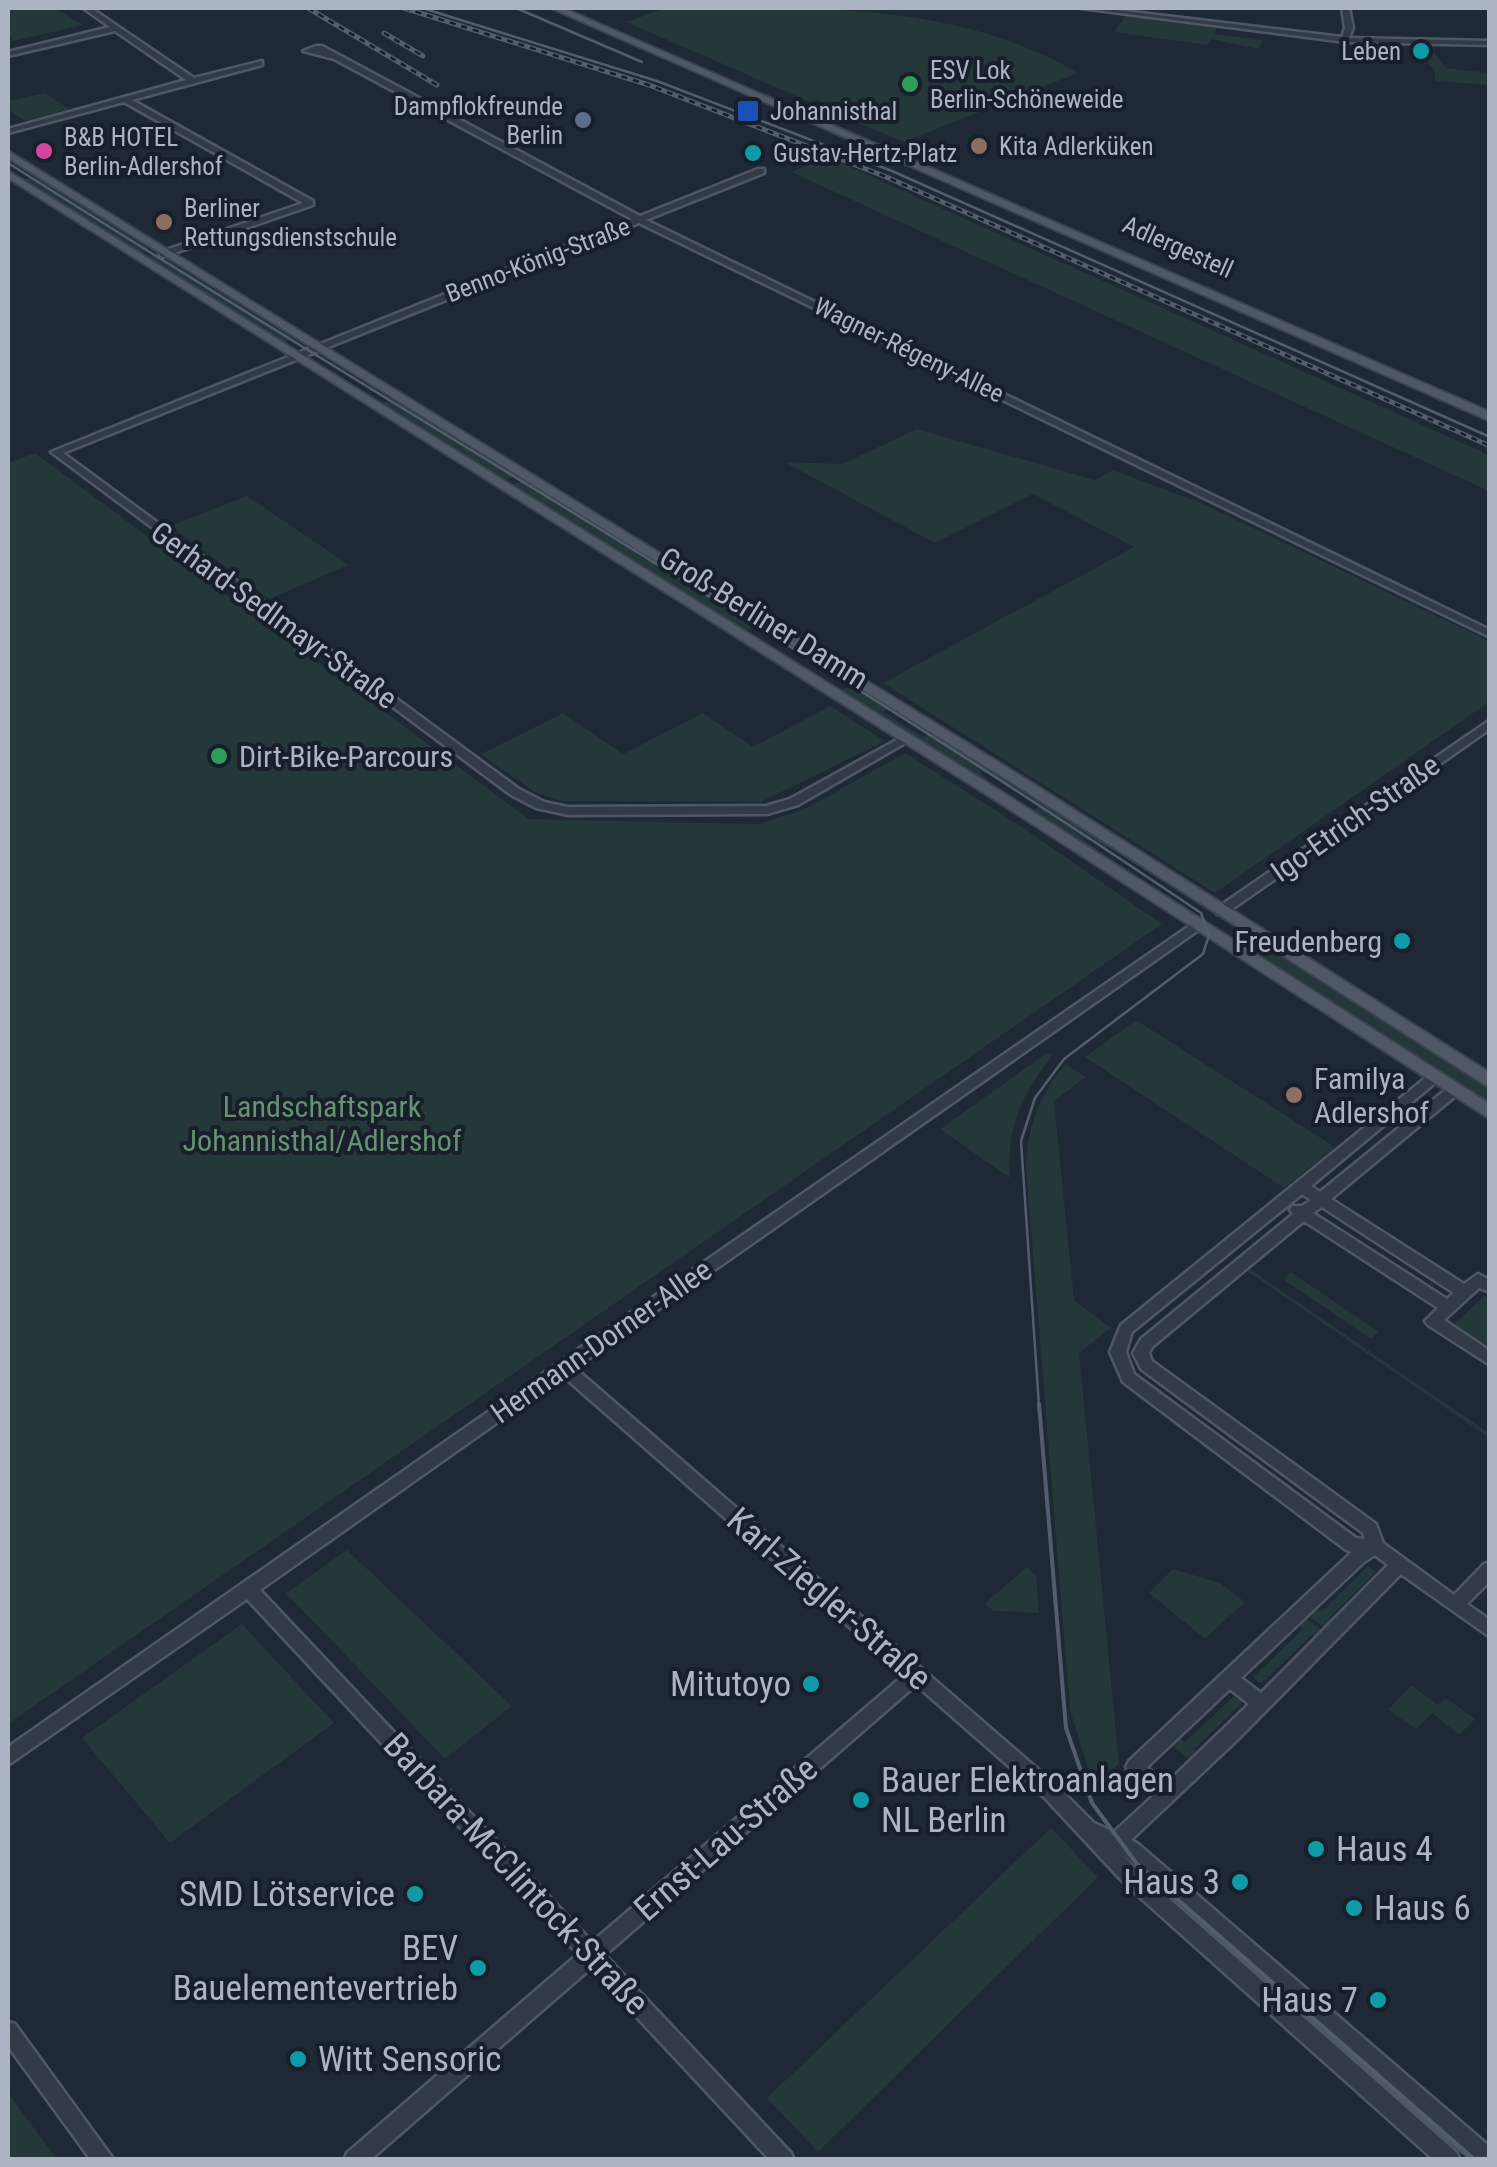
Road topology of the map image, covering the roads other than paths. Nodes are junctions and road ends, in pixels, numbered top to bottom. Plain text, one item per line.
1 (87, 8) edge
2 (556, 8) edge
3 (572, 8) edge
4 (1085, 8) edge
5 (1346, 8) edge
6 (116, 28) junction
7 (1345, 40) junction
8 (1490, 43) edge
9 (8, 54) edge
10 (332, 58) dead end
11 (259, 62) dead end
12 (192, 80) junction
13 (124, 99) junction
14 (8, 131) edge
15 (8, 154) edge
16 (761, 171) dead end
17 (8, 174) edge
18 (1022, 208) junction
19 (642, 220) junction
20 (163, 254) junction
21 (1307, 332) junction
22 (314, 347) junction
23 (295, 357) junction
24 (1490, 406) edge
25 (1490, 416) edge
26 (1490, 634) edge
27 (1490, 723) edge
28 (906, 738) junction
29 (1221, 911) junction
30 (1195, 926) junction
31 (1434, 1078) junction
32 (1490, 1082) edge
33 (1454, 1090) junction
34 (1490, 1113) edge
35 (1302, 1187) junction
36 (1323, 1200) junction
37 (1284, 1202) junction
38 (1305, 1214) junction
39 (1490, 1287) edge
40 (1465, 1292) junction
41 (1448, 1307) junction
42 (1118, 1352) junction
43 (1141, 1354) junction
44 (1490, 1359) edge
45 (563, 1367) junction
46 (1376, 1547) junction
47 (1399, 1564) junction
48 (1490, 1570) edge
49 (248, 1588) junction
50 (1455, 1605) junction
51 (1490, 1630) edge
52 (916, 1675) junction
53 (1230, 1679) junction
54 (1261, 1703) junction
55 (8, 1757) edge
56 (1166, 1796) junction
57 (1112, 1846) junction
58 (592, 1954) junction
59 (8, 2030) edge
60 (104, 2160) edge
61 (354, 2160) edge
62 (784, 2160) edge
63 (1450, 2160) edge
64 (1489, 2160) edge

1 - 6 street
2 - 18 main road, Adlergestell
3 - 18 main road, Adlergestell
4 - 7 street
5 - 7 street
6 - 9 street
6 - 12 street
7 - 8 street
10 - 19 street, Wagner-Régeny-Allee
11 - 12 street
12 - 13 street
13 - 14 street
13 - 20 street
15 - 20 main road, Groß-Berliner Damm
16 - 19 street, Benno-König-Straße
17 - 23 main road, Groß-Berliner Damm
18 - 21 main road, Adlergestell
19 - 22 street, Benno-König-Straße
19 - 26 street, Wagner-Régeny-Allee
20 - 22 main road, Groß-Berliner Damm
21 - 24 main road, Adlergestell
21 - 25 main road, Adlergestell
22 - 23 street, Benno-König-Straße
22 - 29 main road, Groß-Berliner Damm
23 - 28 main road, Groß-Berliner Damm
23 - 28 street, Gerhard-Sedlmayr-Straße
27 - 29 street, Igo-Etrich-Straße
28 - 30 main road, Groß-Berliner Damm
29 - 30 main road
29 - 32 main road, Groß-Berliner Damm
30 - 31 main road, Groß-Berliner Damm
30 - 45 street, Hermann-Dorner-Allee
31 - 33 main road, Groß-Berliner Damm
31 - 35 street
33 - 34 main road, Groß-Berliner Damm
33 - 36 street
35 - 36 street
35 - 37 street
36 - 38 street
36 - 40 street
37 - 38 street
37 - 42 street
38 - 41 street
38 - 43 street
39 - 40 street
40 - 41 street
41 - 44 street
42 - 43 street
42 - 46 street
43 - 46 street
45 - 49 street, Hermann-Dorner-Allee
45 - 52 street, Karl-Ziegler-Straße
46 - 47 street
46 - 53 street
47 - 50 street
47 - 54 street
48 - 50 street
49 - 55 street, Hermann-Dorner-Allee
49 - 58 street, Barbara-McClintock-Straße
50 - 51 street
52 - 57 street, Karl-Ziegler-Straße
52 - 58 street, Ernst-Lau-Straße
53 - 54 street
53 - 56 street
54 - 56 street
56 - 57 street
57 - 63 street, Karl-Ziegler-Straße
57 - 64 street, Karl-Ziegler-Straße
58 - 61 street, Ernst-Lau-Straße
58 - 62 street, Barbara-McClintock-Straße
59 - 60 street

